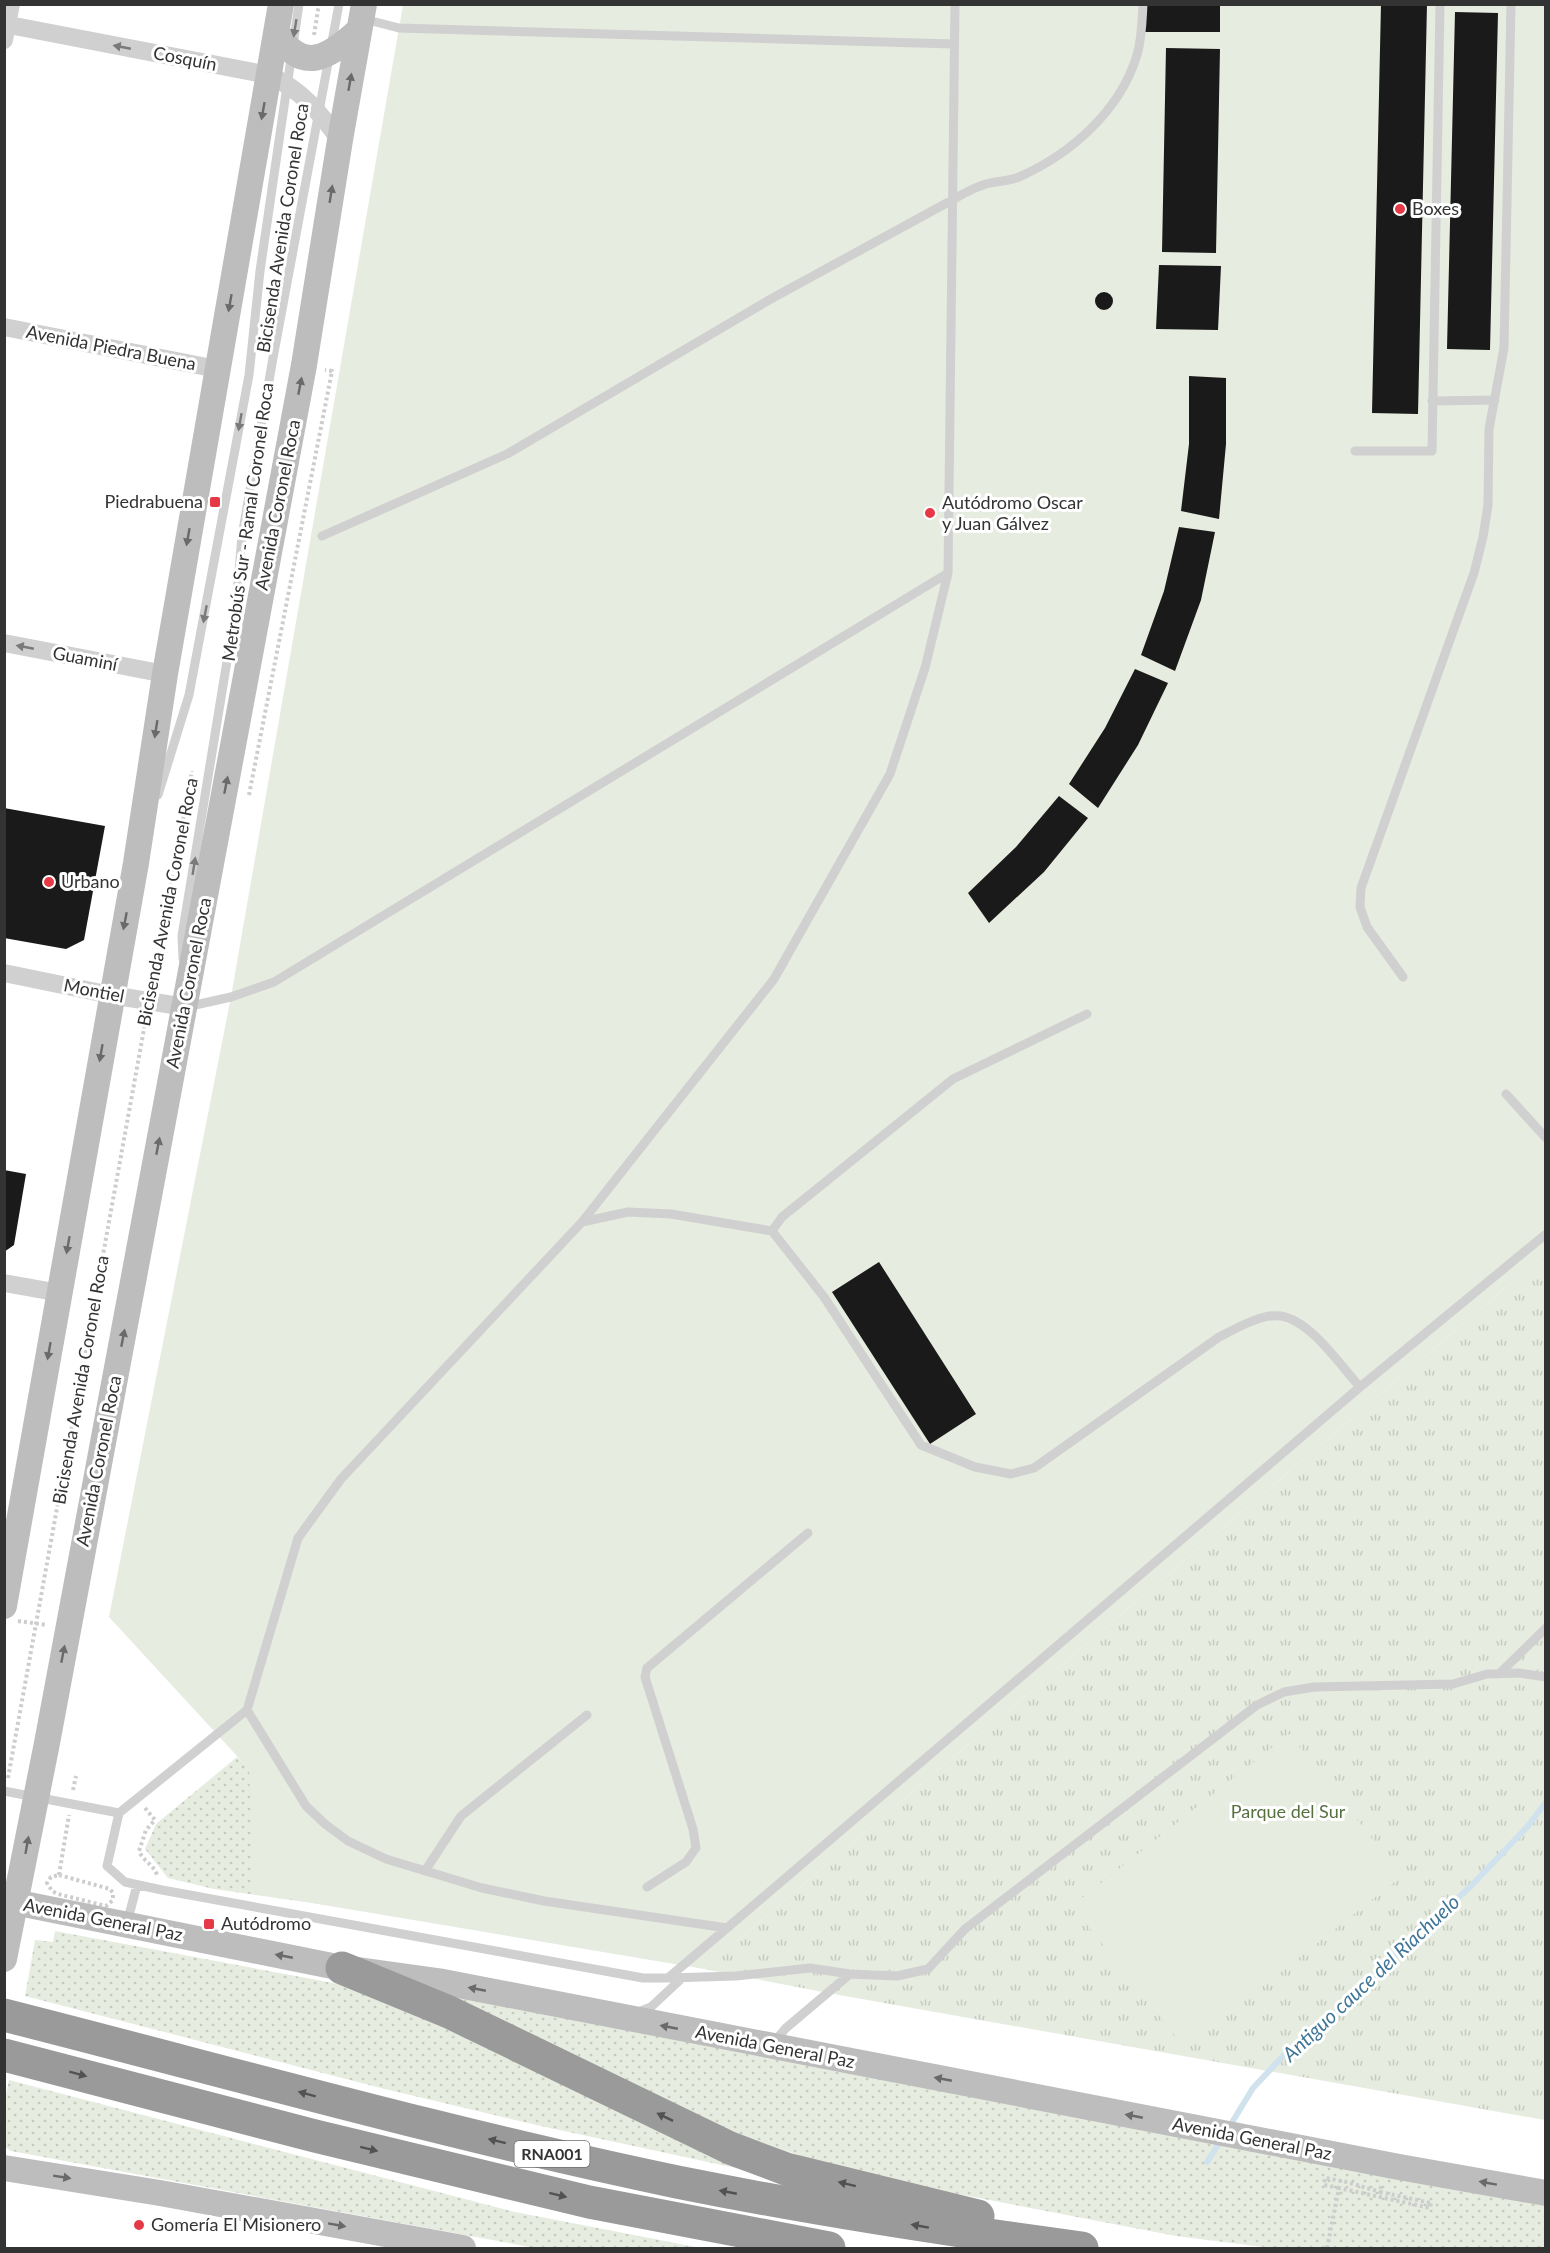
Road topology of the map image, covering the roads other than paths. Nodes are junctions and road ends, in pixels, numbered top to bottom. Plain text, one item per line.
1 (11, 4) edge
2 (281, 4) edge
3 (299, 4) edge
4 (339, 4) edge
5 (955, 4) edge
6 (1143, 4) edge
7 (1440, 4) edge
8 (1511, 4) edge
9 (361, 18) edge
10 (5, 30) edge
11 (953, 44) junction
12 (302, 49) junction
13 (279, 79) junction
14 (319, 113) junction
15 (340, 140) junction
16 (954, 199) junction
17 (4, 327) edge
18 (217, 369) junction
19 (1495, 400) junction
20 (1432, 401) junction
21 (1355, 451) dead end
22 (322, 536) dead end
23 (948, 573) junction
24 (4, 643) edge
25 (165, 674) junction
26 (136, 863) junction
27 (4, 973) edge
28 (1403, 977) dead end
29 (111, 995) junction
30 (184, 1007) junction
31 (1087, 1014) dead end
32 (1506, 1094) dead end
33 (1545, 1138) edge
34 (582, 1222) junction
35 (772, 1231) junction
36 (1545, 1233) edge
37 (4, 1283) edge
38 (60, 1293) junction
39 (1360, 1387) junction
40 (808, 1533) dead end
41 (8, 1604) edge
42 (1545, 1628) edge
43 (1499, 1674) junction
44 (1545, 1677) edge
45 (247, 1710) junction
46 (587, 1715) dead end
47 (5, 1791) edge
48 (36, 1797) junction
49 (119, 1813) junction
50 (425, 1871) junction
51 (136, 1885) junction
52 (647, 1887) dead end
53 (10, 1901) edge
54 (127, 1925) junction
55 (728, 1928) junction
56 (4, 1959) edge
57 (342, 1968) junction
58 (850, 1974) junction
59 (668, 1978) junction
60 (681, 1979) junction
61 (17, 2018) edge
62 (625, 2018) junction
63 (770, 2047) junction
64 (13, 2057) edge
65 (4, 2168) edge
66 (1545, 2193) edge
67 (463, 2248) edge
68 (829, 2248) edge
69 (1082, 2248) edge
70 (1108, 2248) edge

1 - 10 street
2 - 12 main road
3 -> 12 lane, Metrobús Sur - Ramal Coronel Roca
4 - 12 lane, Metrobús Sur - Ramal Coronel Roca
5 - 11 lane
6 - 16 lane
7 - 20 lane
8 - 19 lane
9 - 11 lane
9 - 12 main road
15 -> 9 main road, Avenida Coronel Roca
13 -> 10 street, Cosquín
11 - 16 lane
12 - 13 main road
12 - 14 lane, Metrobús Sur - Ramal Coronel Roca
13 - 14 street, Cosquín
13 -> 18 main road
13 -> 26 lane, Metrobús Sur - Ramal Coronel Roca
14 - 15 street, Cosquín
30 -> 14 lane, Metrobús Sur - Ramal Coronel Roca
30 -> 15 main road, Avenida Coronel Roca
16 - 22 lane
16 - 23 lane
17 - 18 street, Avenida Piedra Buena
18 -> 25 main road
19 - 20 lane
19 - 28 lane
20 - 21 lane
23 - 30 lane
23 - 34 lane
25 -> 24 street, Guaminí
25 -> 26 main road
26 -> 29 main road
27 - 29 street, Montiel
29 - 30 street, Montiel
29 -> 38 main road
48 -> 30 main road, Avenida Coronel Roca
31 - 35 lane
32 - 33 lane
34 - 35 lane
34 - 45 lane
35 - 39 lane
36 - 39 lane
37 - 38 street
38 -> 41 main road
39 - 55 lane
40 - 52 lane
42 - 43 lane
43 - 44 lane
43 - 58 lane
45 - 49 lane
45 - 50 lane
46 - 50 lane
47 - 48 lane
48 - 49 lane
53 -> 48 main road, Avenida Coronel Roca
49 - 51 lane
50 - 55 lane
51 - 54 lane
51 - 59 lane
53 - 54 main road, Avenida General Paz
53 - 56 main road, Avenida Coronel Roca
57 -> 54 main road, Avenida General Paz
55 - 59 lane
62 -> 57 main road, Avenida General Paz
70 -> 57 highway
58 - 60 lane
58 - 63 lane
59 - 60 lane
60 - 62 lane
69 -> 61 highway, RNA001
63 -> 62 main road, Avenida General Paz
66 -> 63 main road, Avenida General Paz
64 -> 68 highway, RNA001
65 -> 67 main road

